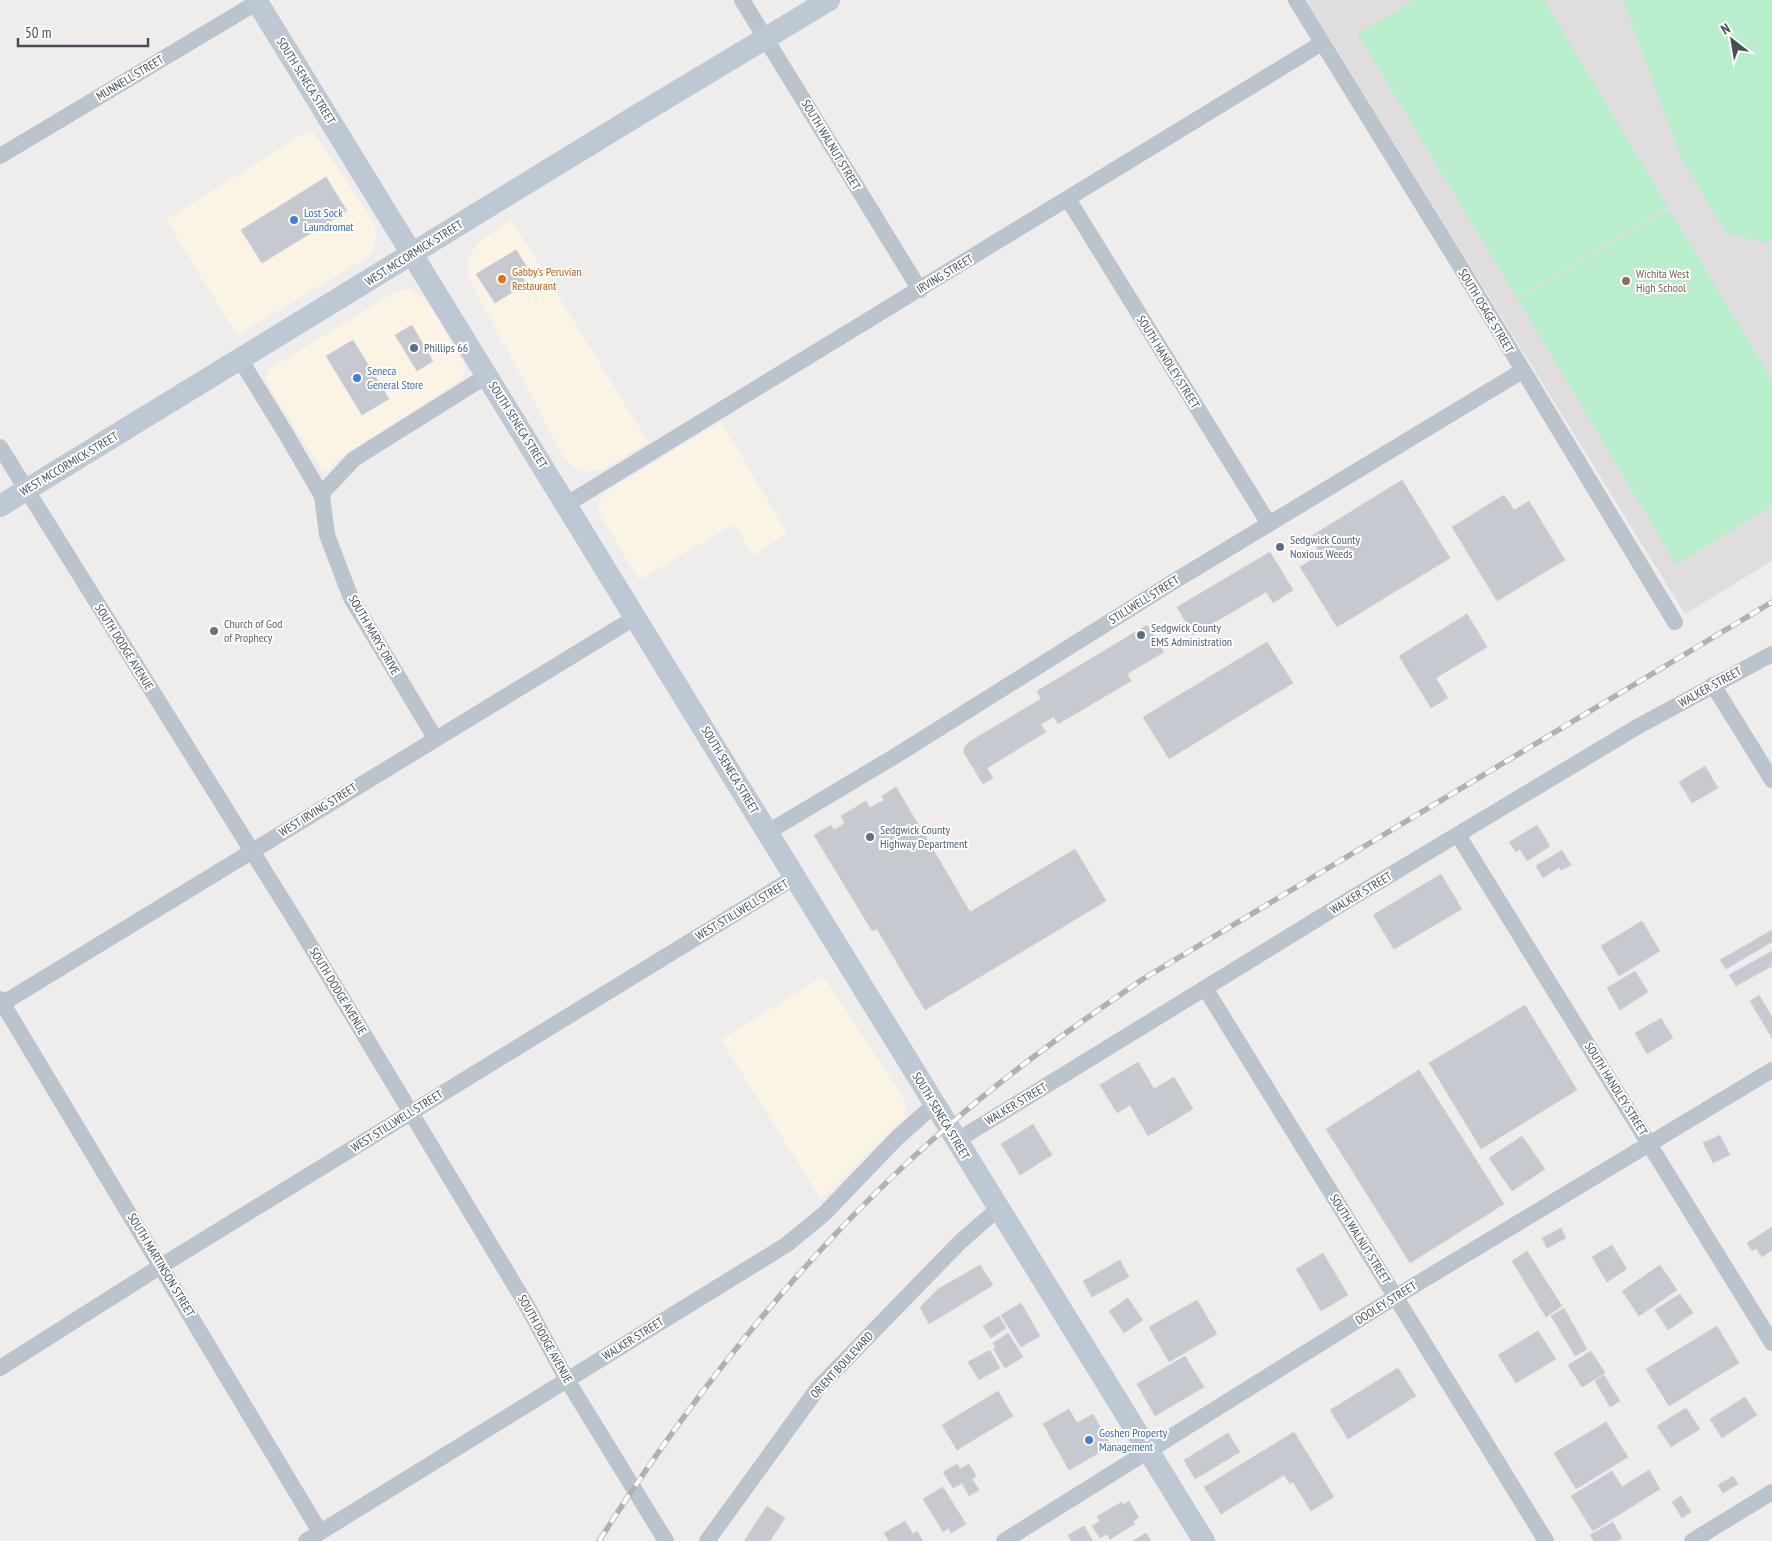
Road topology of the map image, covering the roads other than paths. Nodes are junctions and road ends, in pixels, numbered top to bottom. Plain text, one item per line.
1 (742, 0) edge
2 (829, 0) edge
3 (1296, 0) edge
4 (258, 1) edge
5 (766, 38) junction
6 (1322, 43) junction
7 (0, 156) edge
8 (1068, 199) junction
9 (412, 254) junction
10 (920, 290) junction
11 (240, 359) junction
12 (1522, 371) junction
13 (488, 376) junction
14 (0, 447) edge
15 (26, 490) junction
16 (322, 496) junction
17 (567, 504) junction
18 (0, 506) edge
19 (1269, 524) junction
20 (636, 617) junction
21 (1675, 622) dead end
22 (1772, 654) edge
23 (1713, 685) junction
24 (435, 738) junction
25 (1772, 780) edge
26 (768, 832) junction
27 (1458, 835) junction
28 (252, 851) junction
29 (795, 877) junction
30 (1205, 988) junction
31 (1, 1002) edge
32 (1772, 1070) edge
33 (934, 1105) junction
34 (411, 1113) junction
35 (956, 1141) junction
36 (1650, 1144) junction
37 (998, 1209) junction
38 (161, 1266) junction
39 (1395, 1297) junction
40 (1772, 1343) edge
41 (0, 1368) edge
42 (567, 1380) junction
43 (1148, 1452) junction
44 (1772, 1492) edge
45 (320, 1532) junction
46 (306, 1541) edge
47 (666, 1541) edge
48 (707, 1541) edge
49 (1004, 1541) edge
50 (1204, 1541) edge
51 (1546, 1541) edge
52 (1692, 1541) edge

1 - 5 street, SOUTH WALNUT STREET
2 - 5 street, WEST MCCORMICK STREET
3 - 6 street, SOUTH OSAGE STREET
4 - 7 street, MUNNELL STREET
4 - 9 street, SOUTH SENECA STREET
5 - 9 street, WEST MCCORMICK STREET
5 - 10 street, SOUTH WALNUT STREET
6 - 8 street, IRVING STREET
6 - 12 street, SOUTH OSAGE STREET
8 - 10 street, IRVING STREET
8 - 19 street, SOUTH HANDLEY STREET
9 - 11 street, WEST MCCORMICK STREET
9 - 13 street, SOUTH SENECA STREET
10 - 17 street, IRVING STREET
11 - 15 street, WEST MCCORMICK STREET
11 - 16 street, SOUTH MARYS DRIVE
12 - 19 street, STILLWELL STREET
12 - 21 street, SOUTH OSAGE STREET
13 - 16 street
13 - 17 street, SOUTH SENECA STREET
14 - 15 street, SOUTH DODGE AVENUE
15 - 18 street, WEST MCCORMICK STREET
15 - 28 street, SOUTH DODGE AVENUE
16 - 24 street, SOUTH MARYS DRIVE
17 - 20 street, SOUTH SENECA STREET
19 - 26 street, STILLWELL STREET
20 - 24 street, WEST IRVING STREET
20 - 26 street, SOUTH SENECA STREET
22 - 23 street, WALKER STREET
23 - 25 street
23 - 27 street, WALKER STREET
24 - 28 street, WEST IRVING STREET
26 - 29 street, SOUTH SENECA STREET
27 - 30 street, WALKER STREET
27 - 36 street, SOUTH HANDLEY STREET
28 - 31 street, WEST IRVING STREET
28 - 34 street, SOUTH DODGE AVENUE
29 - 33 street, SOUTH SENECA STREET
29 - 34 street, WEST STILLWELL STREET
30 - 35 street, WALKER STREET
30 - 39 street, SOUTH WALNUT STREET
31 - 38 street, SOUTH MARTINSON STREET
32 - 36 street, DOOLEY STREET
33 - 35 street, SOUTH SENECA STREET
33 - 42 street, WALKER STREET
34 - 38 street, WEST STILLWELL STREET
34 - 42 street, SOUTH DODGE AVENUE
35 - 37 street, SOUTH SENECA STREET
36 - 39 street, DOOLEY STREET
36 - 40 street, SOUTH HANDLEY STREET
37 - 43 street, SOUTH SENECA STREET
37 - 48 street, ORIENT BOULEVARD
38 - 41 street, WEST STILLWELL STREET
38 - 45 street, SOUTH MARTINSON STREET
39 - 43 street, DOOLEY STREET
39 - 51 street, SOUTH WALNUT STREET
42 - 45 street, WALKER STREET
42 - 47 street, SOUTH DODGE AVENUE
43 - 49 street, DOOLEY STREET
43 - 50 street, SOUTH SENECA STREET
44 - 52 street
45 - 46 street, WALKER STREET

